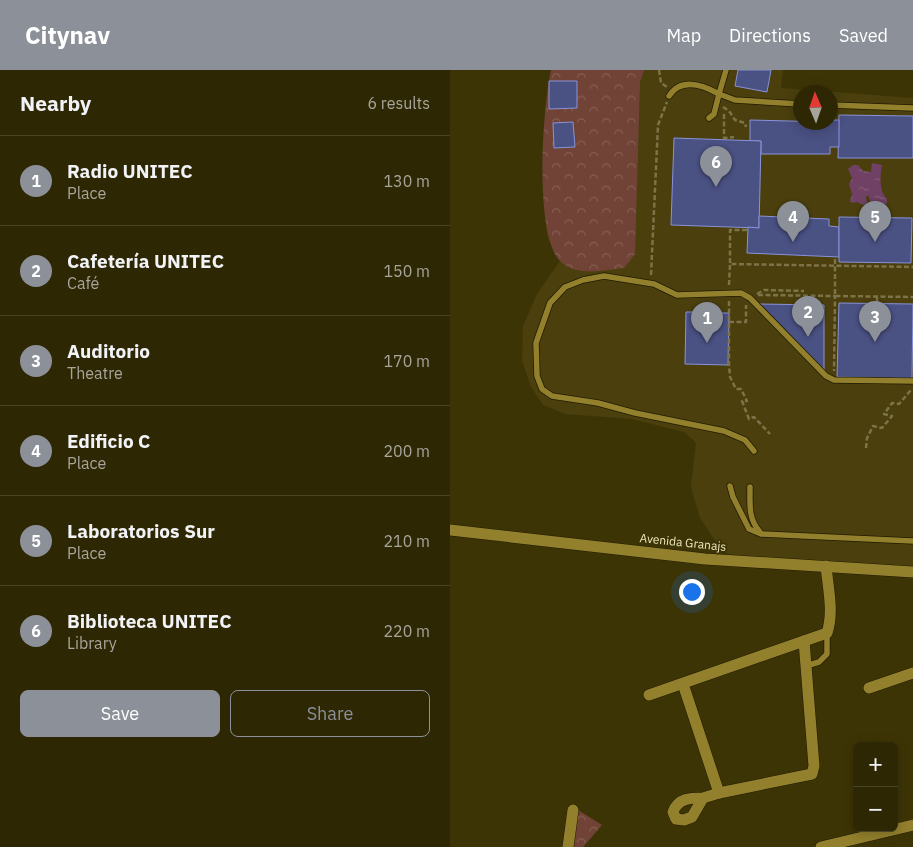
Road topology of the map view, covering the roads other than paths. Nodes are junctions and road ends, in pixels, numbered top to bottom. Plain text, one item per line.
1 (726, 70) edge
2 (720, 94) junction
3 (669, 96) road end
4 (793, 104) edge
5 (838, 105) edge
6 (913, 108) edge
7 (709, 118) dead end
8 (913, 381) edge
9 (754, 451) dead end
10 (730, 486) dead end
11 (750, 487) dead end
12 (450, 530) edge
13 (761, 534) junction
14 (913, 541) edge
15 (826, 566) junction
16 (913, 572) edge
17 (827, 633) junction
18 (804, 641) junction
19 (806, 666) junction
20 (913, 673) edge
21 (684, 684) junction
22 (870, 688) dead end
23 (649, 695) dead end
24 (719, 793) junction
25 (703, 798) dead end
26 (573, 810) dead end
27 (913, 826) edge
28 (834, 845) edge
29 (568, 847) edge
30 (821, 847) edge

1 - 2 lane
2 - 3 lane
2 - 4 lane
2 - 7 lane
5 - 6 lane
8 - 9 lane
10 - 13 lane
11 - 13 lane
12 - 15 street, Avenida Granajs
13 - 14 lane
15 - 16 street, Avenida Granajs
15 - 17 street
17 - 18 street
17 - 19 lane
18 - 19 street
18 - 21 street
19 - 24 street
20 - 22 street
21 - 23 street
21 - 24 street
24 - 25 street
26 - 29 street
27 - 28 street
28 - 30 street

